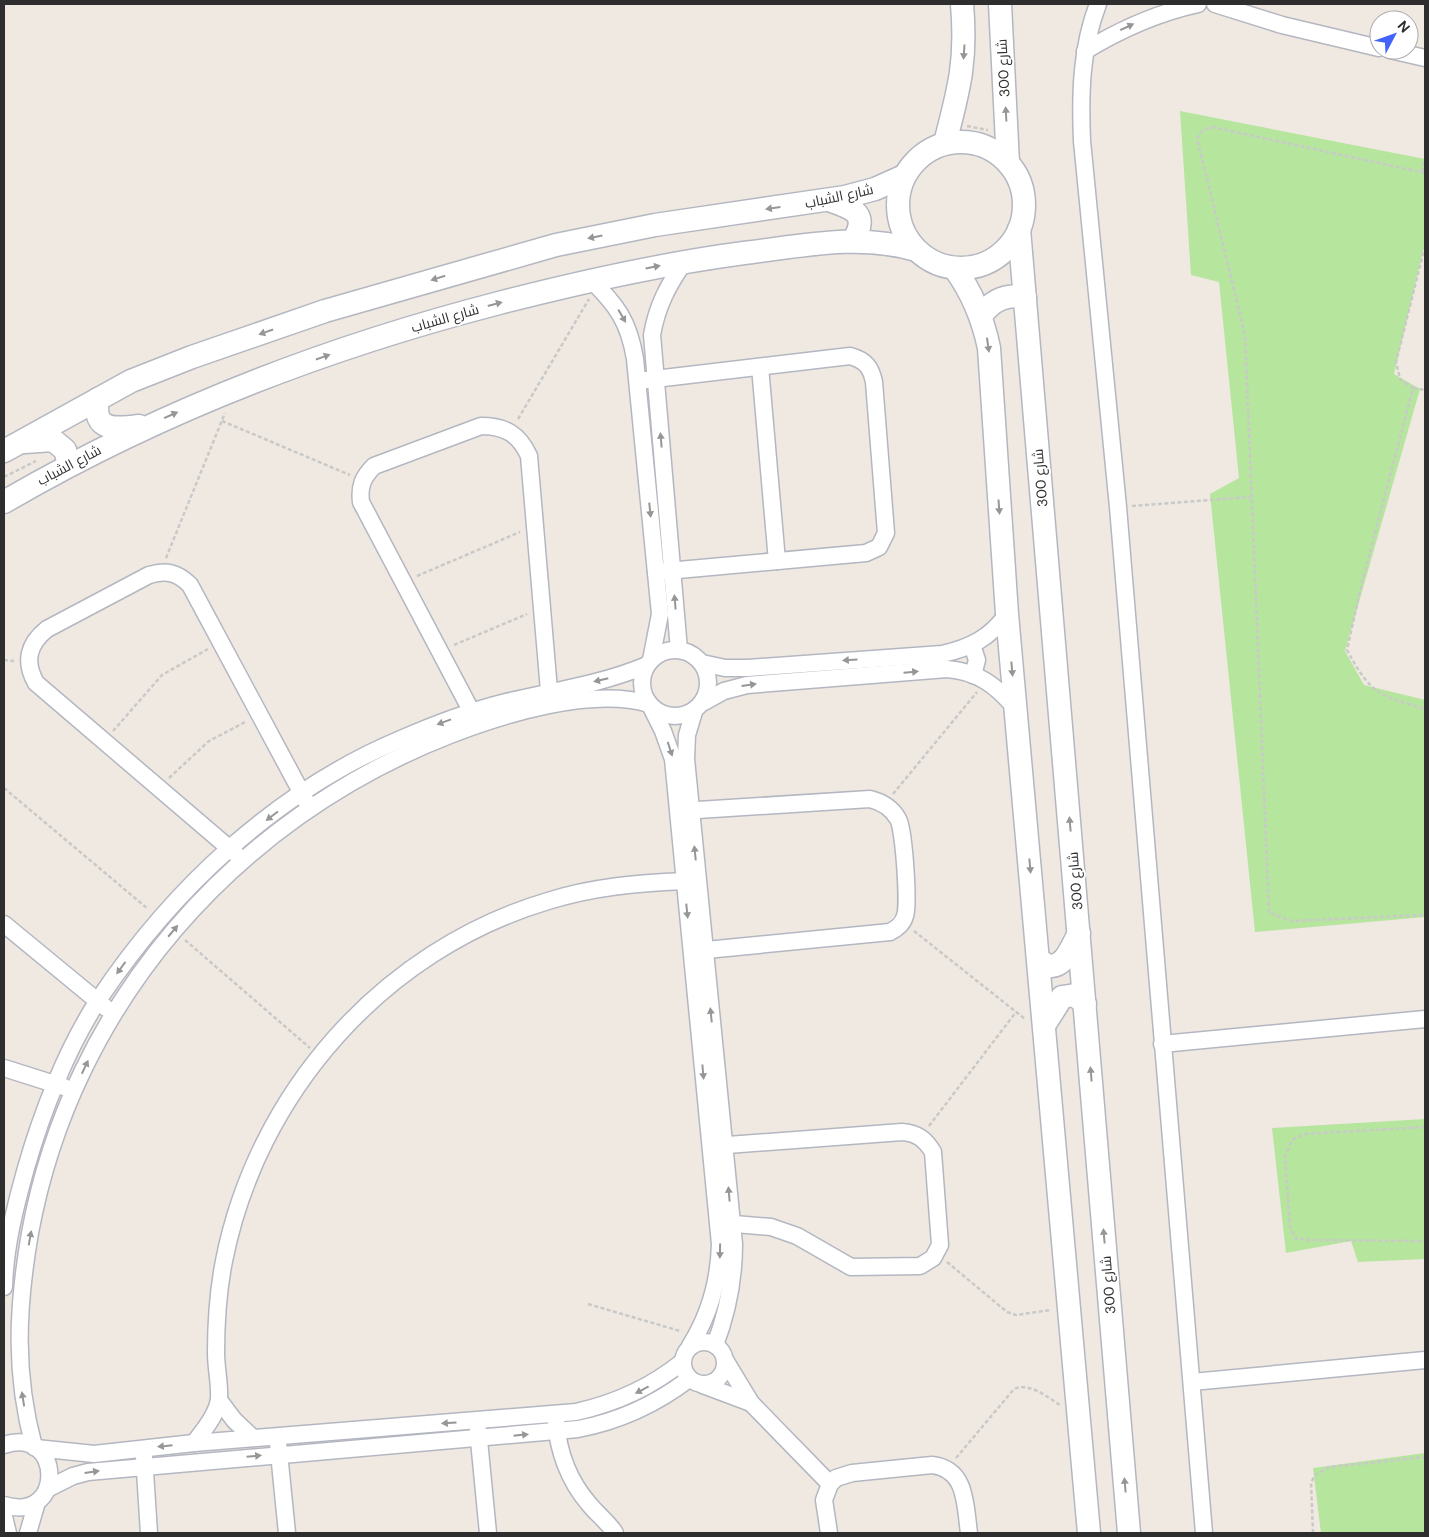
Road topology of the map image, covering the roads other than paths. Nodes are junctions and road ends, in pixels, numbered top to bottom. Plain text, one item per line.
1 (962, 4) edge
2 (1000, 4) edge
3 (1098, 4) edge
4 (1198, 4) edge
5 (1215, 4) edge
6 (1369, 46) edge
7 (1085, 51) junction
8 (946, 143) junction
9 (1008, 163) junction
10 (904, 176) junction
11 (829, 200) junction
12 (1019, 229) junction
13 (853, 241) junction
14 (916, 250) junction
15 (685, 261) junction
16 (955, 269) junction
17 (594, 283) junction
18 (1025, 297) junction
19 (981, 316) junction
20 (760, 366) junction
21 (656, 379) junction
22 (638, 381) junction
23 (98, 399) junction
24 (147, 425) junction
25 (10, 447) edge
26 (69, 464) junction
27 (4, 502) edge
28 (776, 561) junction
29 (664, 571) junction
30 (1006, 614) junction
31 (972, 645) junction
32 (679, 650) junction
33 (649, 663) junction
34 (702, 663) junction
35 (980, 678) junction
36 (550, 699) junction
37 (649, 704) junction
38 (699, 707) junction
39 (1015, 708) junction
40 (475, 718) junction
41 (305, 800) junction
42 (684, 811) junction
43 (230, 848) junction
44 (242, 859) junction
45 (684, 881) junction
46 (4, 924) edge
47 (1079, 933) junction
48 (698, 950) junction
49 (1039, 960) junction
50 (98, 1001) junction
51 (1085, 1004) junction
52 (113, 1014) junction
53 (1425, 1019) edge
54 (1046, 1031) junction
55 (1162, 1044) junction
56 (4, 1068) edge
57 (56, 1084) junction
58 (74, 1090) junction
59 (717, 1146) junction
60 (725, 1223) junction
61 (4, 1264) edge
62 (24, 1269) junction
63 (4, 1287) edge
64 (693, 1341) junction
65 (715, 1345) junction
66 (11, 1350) edge
67 (725, 1360) junction
68 (1425, 1360) edge
69 (682, 1362) junction
70 (696, 1382) junction
71 (1192, 1382) junction
72 (219, 1400) junction
73 (751, 1403) junction
74 (556, 1414) junction
75 (477, 1420) junction
76 (557, 1431) junction
77 (277, 1436) junction
78 (253, 1438) junction
79 (478, 1439) junction
80 (194, 1443) junction
81 (4, 1445) edge
82 (35, 1448) junction
83 (143, 1448) junction
84 (280, 1454) junction
85 (145, 1466) junction
86 (830, 1484) junction
87 (47, 1488) junction
88 (37, 1502) junction
89 (4, 1505) edge
90 (4, 1517) edge
91 (8, 1533) edge
92 (28, 1533) edge
93 (149, 1533) edge
94 (287, 1533) edge
95 (488, 1533) edge
96 (615, 1533) edge
97 (829, 1533) edge
98 (969, 1533) edge
99 (1089, 1533) edge
100 (1129, 1533) edge
101 (1204, 1533) edge

1 -> 8 street
9 -> 2 street, شارع 300
3 - 7 street
7 -> 4 street
5 - 6 street
7 - 55 street
8 - 9 street
8 - 10 street
9 - 12 street
10 - 11 street, شارع الشباب
10 - 14 street
11 - 13 street
11 -> 23 street, شارع الشباب
12 - 16 street
12 - 18 street, شارع 300
13 - 14 street, شارع الشباب
13 - 15 street, شارع الشباب
14 - 16 street
17 -> 15 street, شارع الشباب
15 - 21 street
16 - 19 street
17 -> 22 street
24 -> 17 street, شارع الشباب
18 - 19 street
47 -> 18 street, شارع 300
19 -> 30 street
20 - 21 street
20 - 28 street
20 - 28 street
21 - 22 street
29 -> 21 street
22 -> 29 street
23 - 24 street
23 - 25 street, شارع الشباب
24 - 26 street, شارع الشباب
25 - 26 street
26 - 27 street, شارع الشباب
28 - 29 street
32 -> 29 street
29 - 33 street
30 - 31 street
30 -> 39 street
31 -> 34 street
31 - 35 street
32 - 33 street
32 - 34 street
33 -> 36 street
33 - 37 street
34 - 38 street
38 -> 35 street
35 - 39 street
36 - 37 street
36 - 40 street
36 - 40 street
37 - 38 street
37 -> 42 street
38 - 42 street
39 -> 49 street
40 - 41 street
41 -> 43 street
41 - 43 street
41 - 44 street
42 - 45 street
48 -> 42 street
42 - 48 street
43 - 44 street
43 -> 50 street
52 -> 44 street
45 -> 48 street
45 - 72 street
46 - 50 street
47 - 49 street
47 - 51 street, شارع 300
48 - 59 street
49 - 54 street
50 - 52 street
50 - 57 street
51 - 54 street
100 -> 51 street, شارع 300
58 -> 52 street
53 - 55 street
54 - 99 street
55 - 71 street
56 - 57 street
57 - 58 street
57 - 61 street
62 -> 58 street
59 - 60 street
59 - 60 street
60 -> 64 street
60 - 65 street
61 - 62 street
61 - 63 street
62 - 66 street
64 - 65 street
64 - 69 street
65 - 67 street
82 -> 66 street
67 - 70 street
67 - 73 street
68 - 71 street
69 - 70 street
69 -> 74 street
70 - 73 street
70 - 76 street
71 - 101 street
72 - 78 street
72 - 80 street
73 - 86 street
74 - 75 street
74 - 76 street
75 -> 77 street
75 - 79 street
79 -> 76 street
76 - 96 street
77 - 78 street
77 - 84 street
78 - 80 street
79 - 84 street
79 - 95 street
80 -> 83 street
81 - 82 street
82 - 83 street
82 - 87 street
83 - 85 street
85 -> 84 street
84 - 94 street
87 -> 85 street
85 - 93 street
86 - 97 street
86 - 98 street
87 - 88 street
88 - 89 street
88 - 92 street
90 - 91 street

